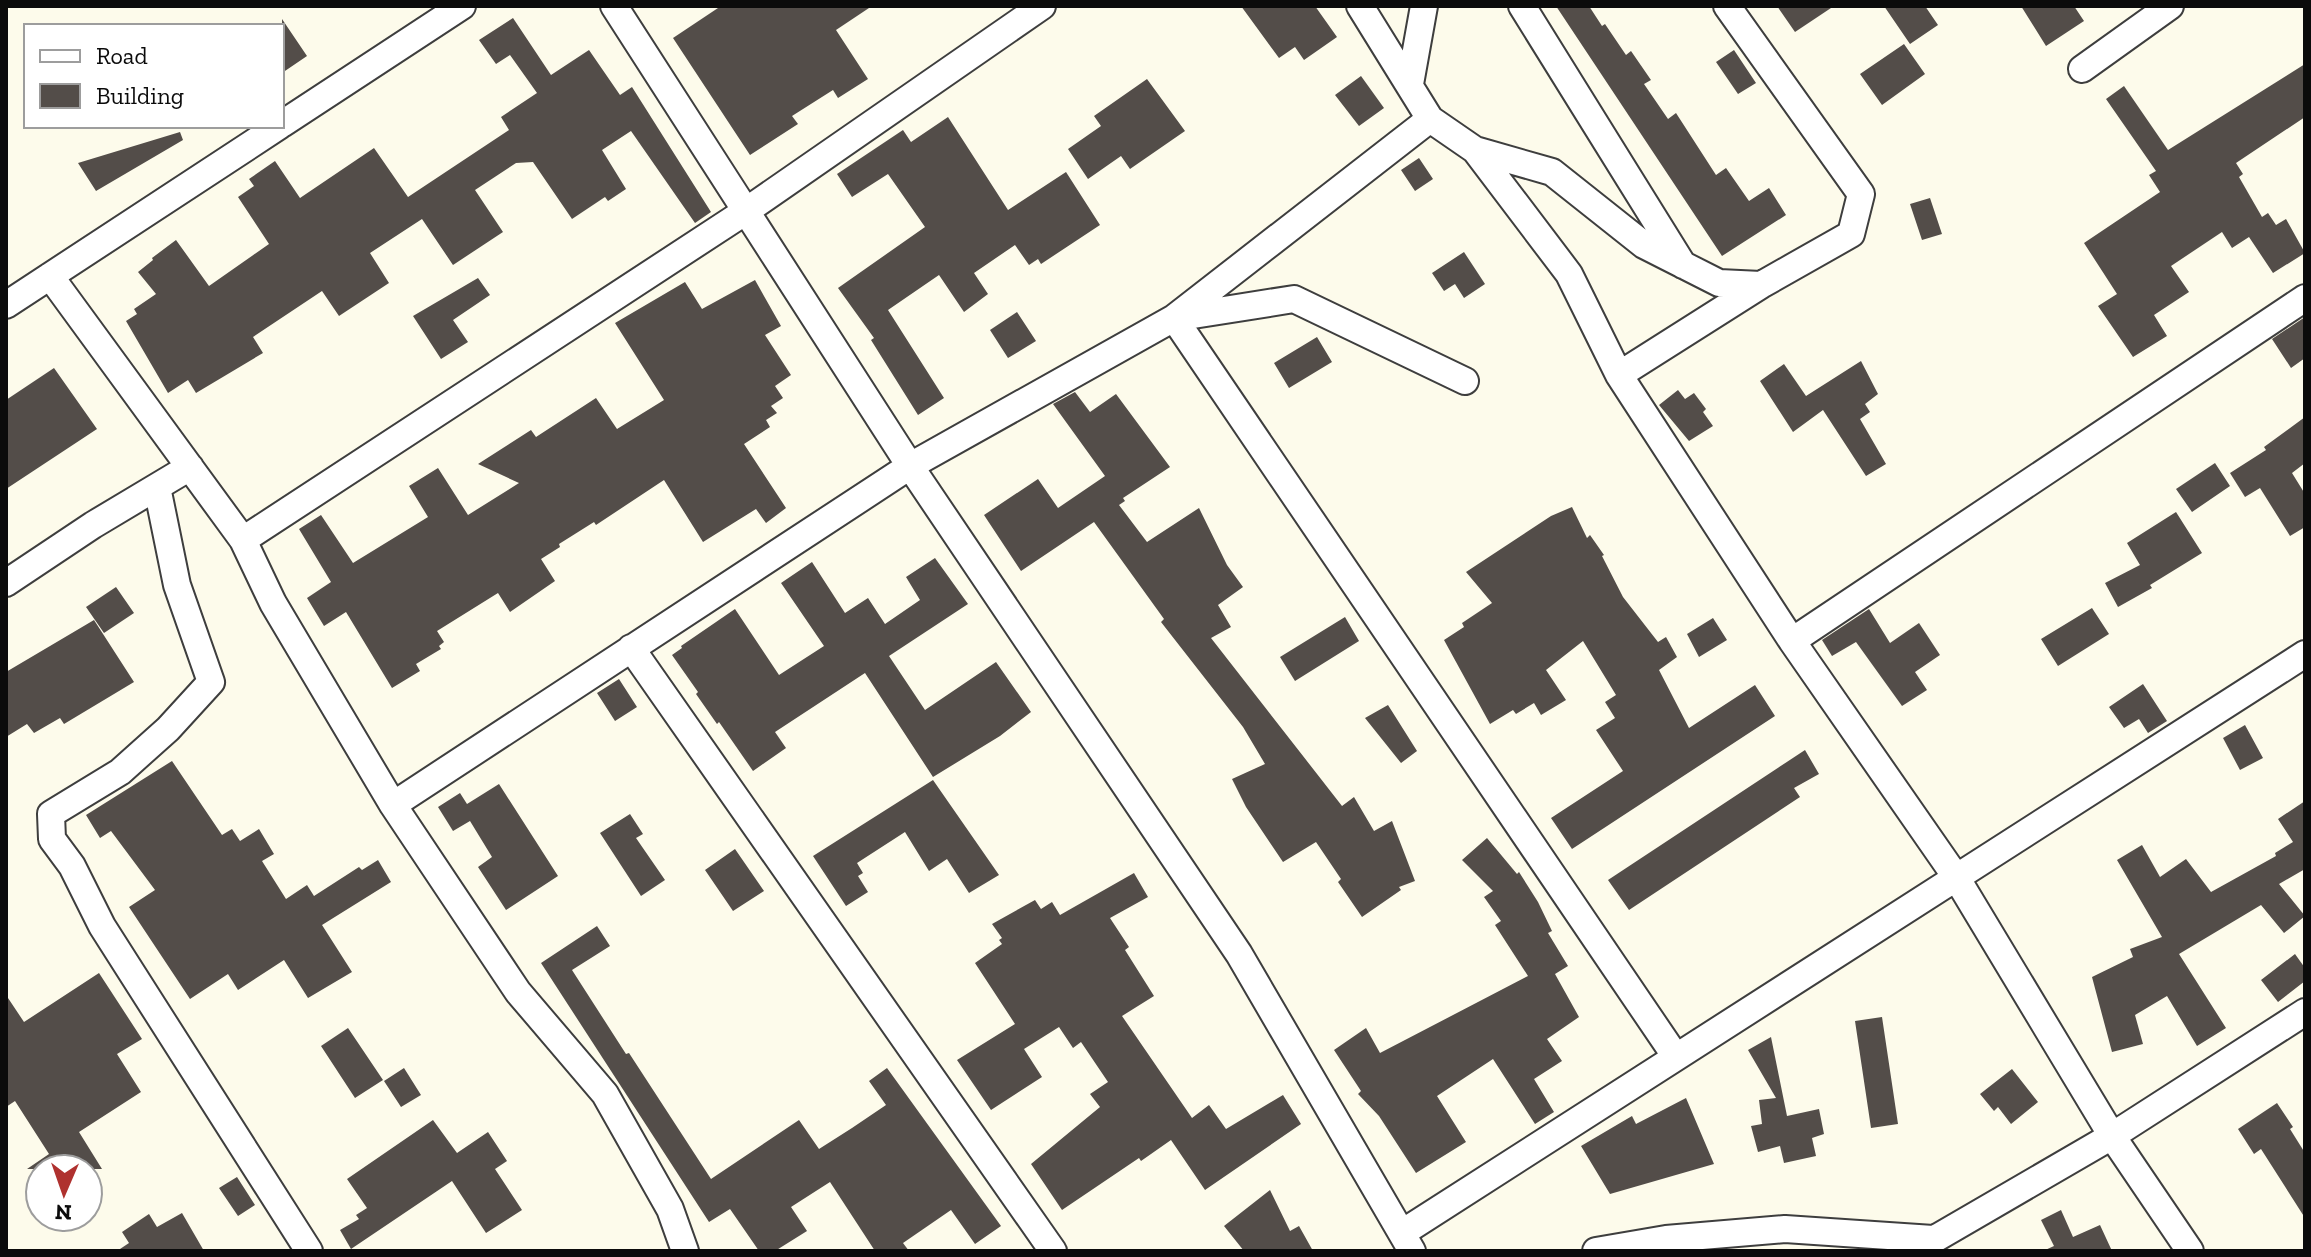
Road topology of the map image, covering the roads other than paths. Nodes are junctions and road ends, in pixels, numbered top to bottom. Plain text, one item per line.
1 (462, 6) edge
2 (614, 6) edge
3 (1042, 6) edge
4 (1360, 6) edge
5 (1424, 6) edge
6 (1522, 6) edge
7 (1727, 6) edge
8 (2170, 6) edge
9 (2082, 69) dead end
10 (1410, 84) junction
11 (1430, 119) junction
12 (284, 122) edge
13 (275, 128) edge
14 (1475, 150) junction
15 (746, 211) junction
16 (1683, 265) junction
17 (50, 276) junction
18 (1761, 285) junction
19 (2305, 298) edge
20 (6, 305) edge
21 (1174, 318) junction
22 (1619, 375) junction
23 (1465, 381) dead end
24 (910, 466) junction
25 (190, 467) junction
26 (157, 487) junction
27 (243, 540) junction
28 (6, 583) edge
29 (1792, 641) junction
30 (631, 648) junction
31 (2305, 654) edge
32 (393, 805) junction
33 (1956, 877) junction
34 (2305, 1012) edge
35 (1676, 1057) junction
36 (2112, 1136) junction
37 (1407, 1242) edge
38 (1923, 1245) edge
39 (309, 1251) edge
40 (685, 1251) edge
41 (1053, 1251) edge
42 (1596, 1251) edge
43 (2190, 1251) edge

1 - 12 street
2 - 15 street
3 - 15 street
4 - 10 street
5 - 10 street
6 - 16 street
7 - 18 street
8 - 9 street
10 - 11 street
11 - 14 street
11 - 21 street
13 - 17 street
14 - 16 street
14 - 22 street
15 - 24 street
15 - 27 street
16 - 18 street
17 - 20 street
17 - 25 street
18 - 22 street
19 - 29 street
21 - 23 street
21 - 24 street
21 - 35 street
22 - 29 street
24 - 30 street
24 - 37 street
25 - 26 street
25 - 27 street
26 - 28 street
26 - 39 street
27 - 32 street
29 - 33 street
30 - 32 street
30 - 41 street
31 - 33 street
32 - 40 street
33 - 35 street
33 - 36 street
34 - 36 street
35 - 37 street
36 - 38 street
36 - 43 street
38 - 42 street

